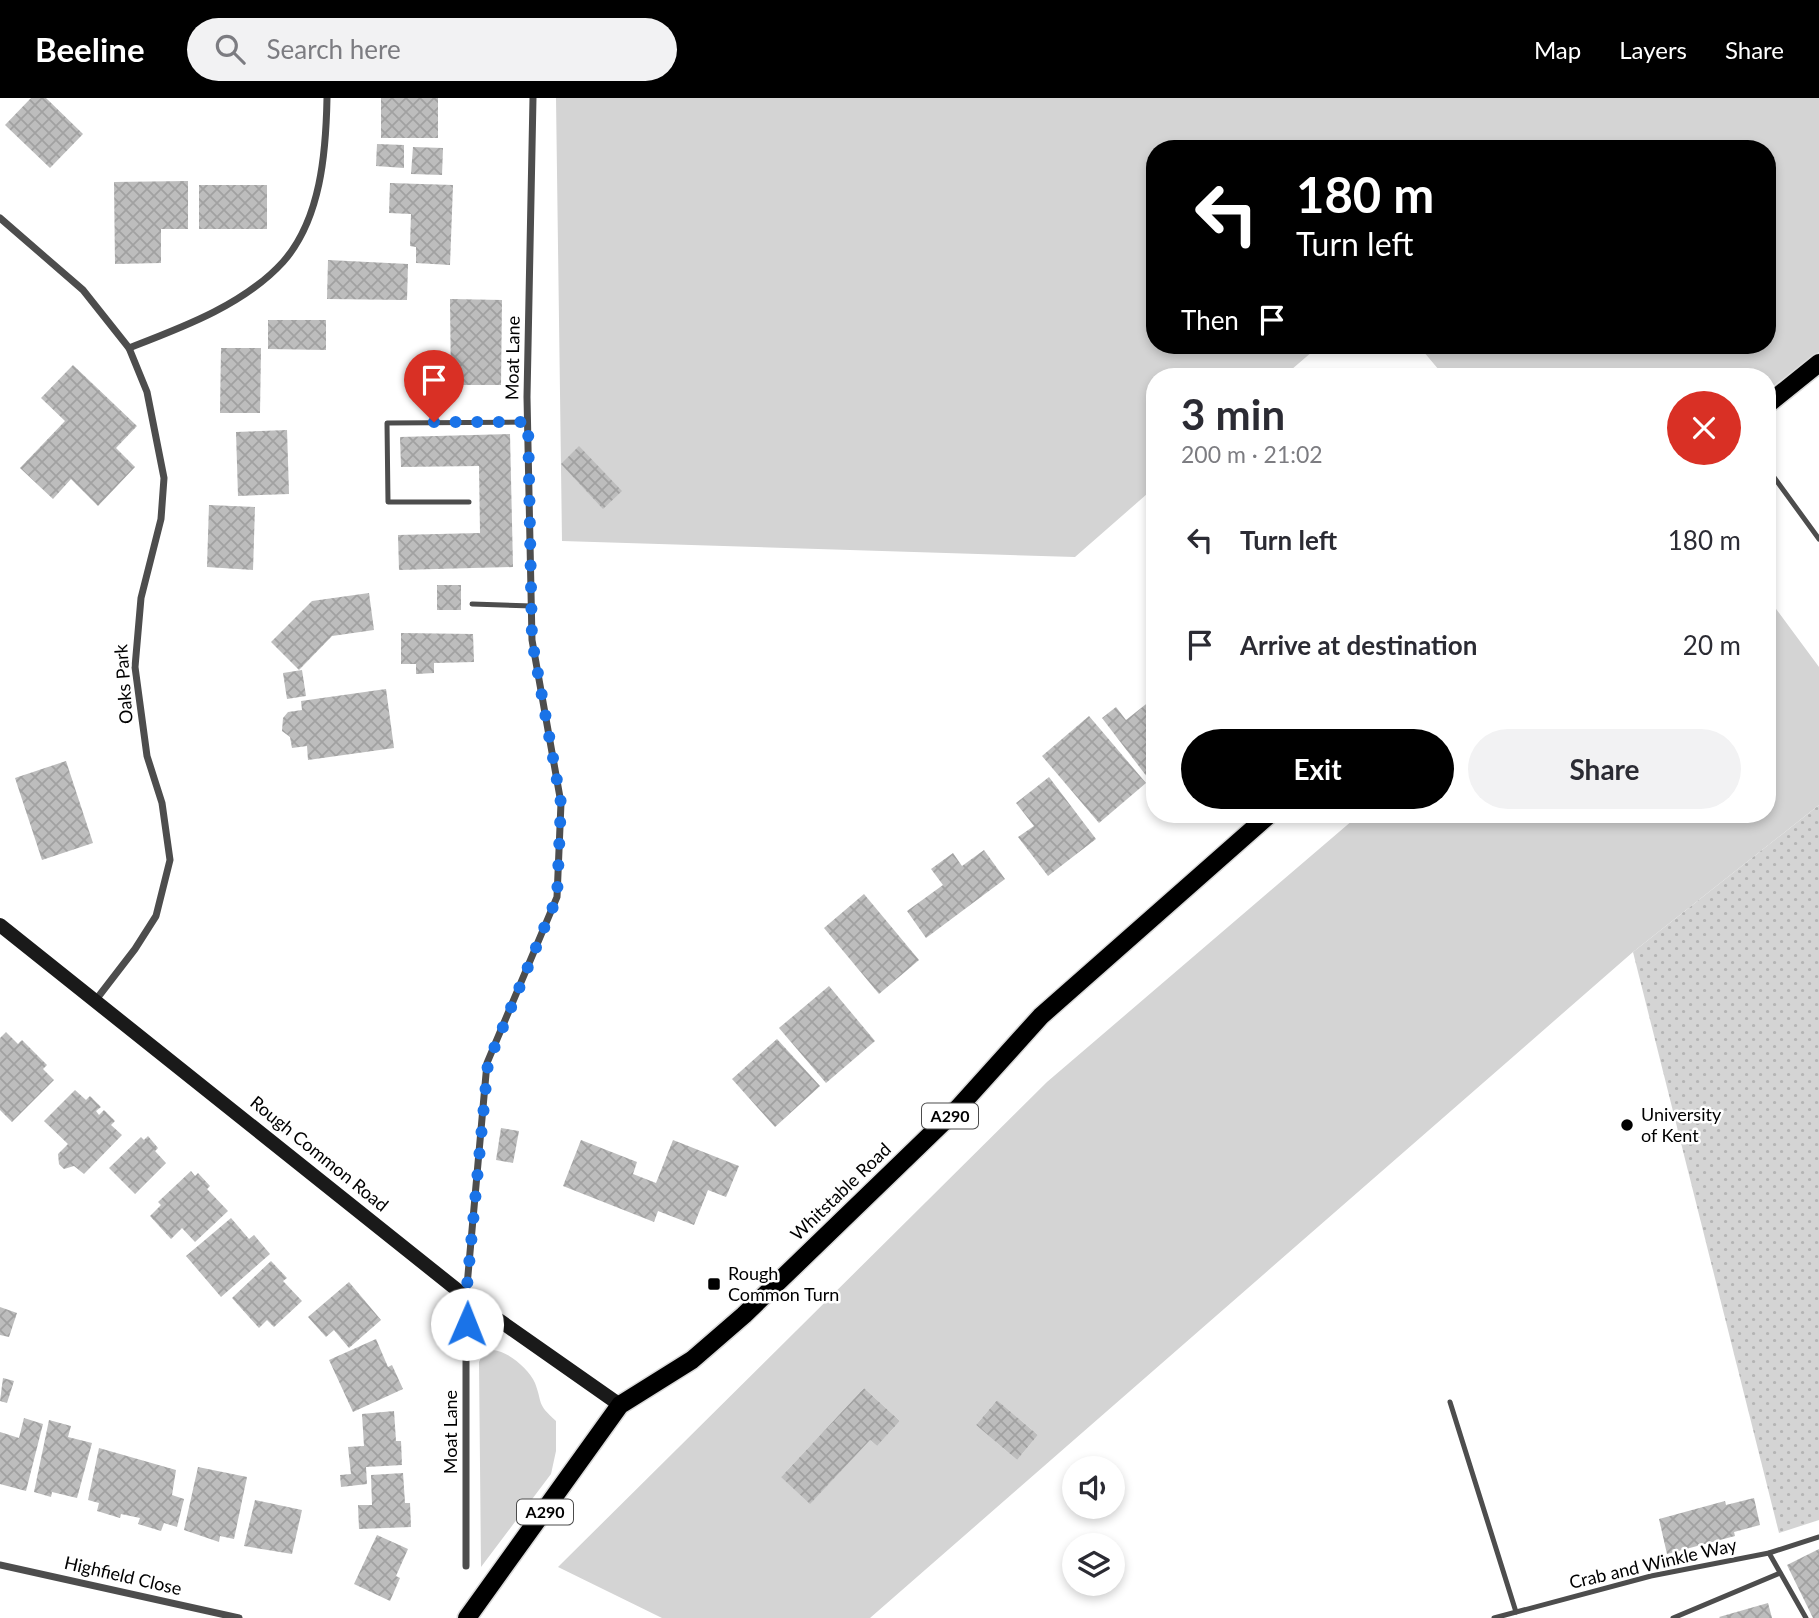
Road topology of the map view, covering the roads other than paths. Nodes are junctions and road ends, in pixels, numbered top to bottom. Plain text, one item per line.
1 (327, 98) edge
2 (533, 98) edge
3 (0, 218) edge
4 (129, 348) junction
5 (1819, 363) edge
6 (1776, 398) edge
7 (528, 422) junction
8 (1776, 480) edge
9 (469, 502) dead end
10 (1819, 538) edge
11 (472, 604) dead end
12 (532, 606) junction
13 (1260, 823) edge
14 (0, 925) edge
15 (94, 1001) junction
16 (466, 1297) junction
17 (1450, 1402) dead end
18 (620, 1405) junction
19 (1819, 1537) edge
20 (1769, 1553) junction
21 (0, 1565) edge
22 (466, 1566) dead end
23 (1780, 1573) junction
24 (1516, 1612) junction
25 (239, 1618) edge
26 (467, 1618) edge
27 (1493, 1618) edge
28 (1673, 1618) edge
29 (1806, 1618) edge

1 - 4 street
2 - 7 street, Moat Lane
3 - 4 street, Oaks Park
4 - 15 street, Oaks Park
5 - 6 main road
7 - 9 lane
7 - 12 street, Moat Lane
8 - 10 lane
11 - 12 lane
12 - 16 street, Moat Lane
13 - 18 main road, Whitstable Road / A290
14 - 15 street, Rough Common Road
15 - 16 street, Rough Common Road
16 - 18 street, Rough Common Road
16 - 22 street, Moat Lane
17 - 24 lane
18 - 26 main road, Whitstable Road / A290
19 - 20 lane, Crab and Winkle Way
20 - 23 lane
20 - 24 lane, Crab and Winkle Way
21 - 25 street, Highfield Close
23 - 28 lane
23 - 29 lane
24 - 27 lane, Crab and Winkle Way

